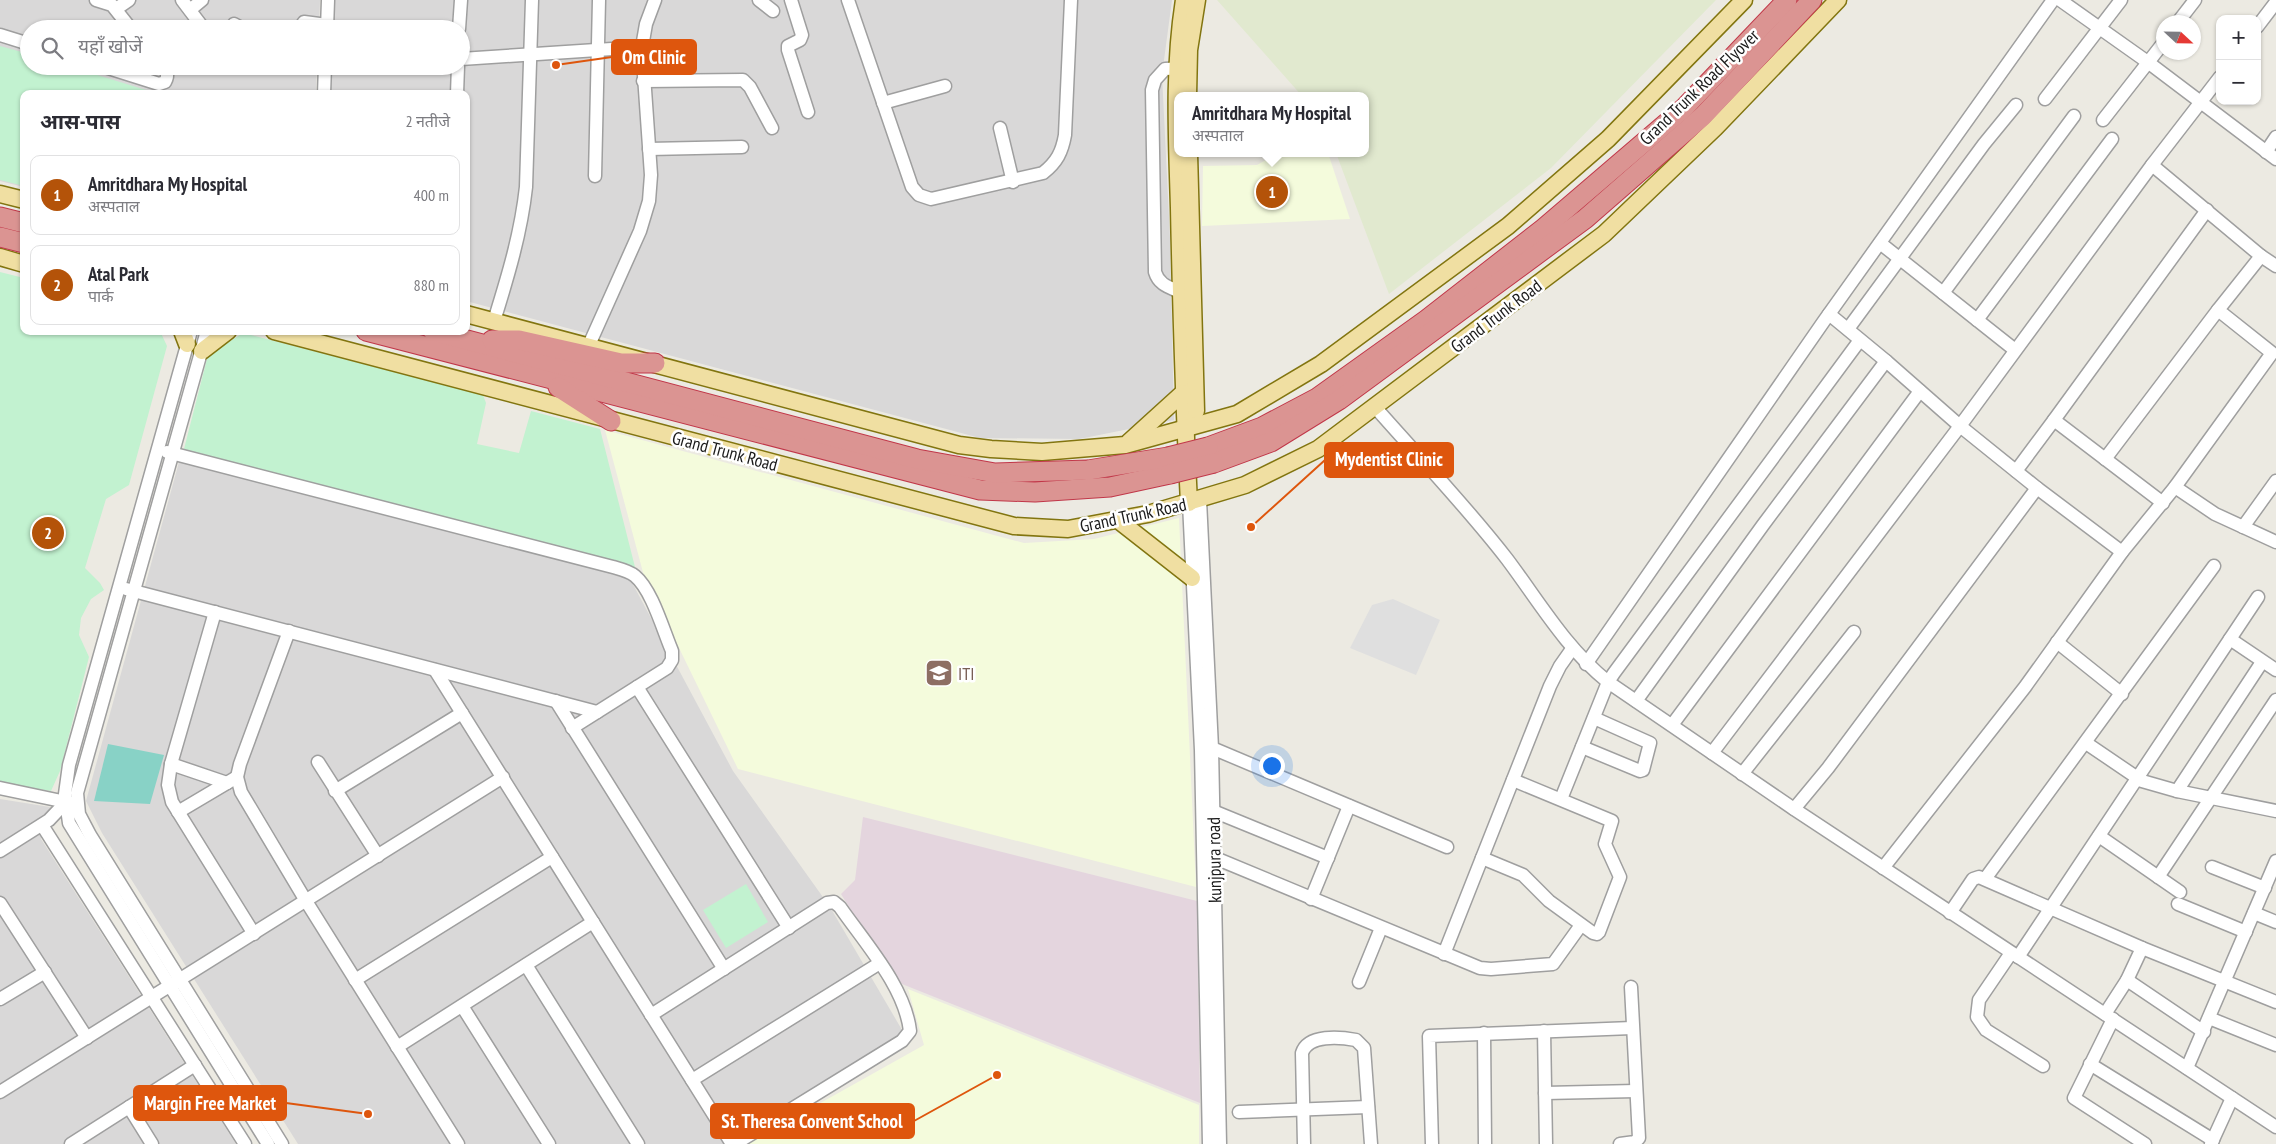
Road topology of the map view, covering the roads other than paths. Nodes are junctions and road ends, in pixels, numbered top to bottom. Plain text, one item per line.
1 (96, 0) edge
2 (129, 0) edge
3 (202, 0) edge
4 (328, 0) edge
5 (461, 0) edge
6 (532, 0) edge
7 (599, 0) edge
8 (655, 0) edge
9 (759, 0) edge
10 (791, 0) edge
11 (848, 0) edge
12 (1071, 0) edge
13 (1184, 0) edge
14 (1197, 0) edge
15 (1744, 0) edge
16 (1787, 0) edge
17 (1812, 0) edge
18 (1838, 0) edge
19 (2053, 0) edge
20 (2060, 0) edge
21 (2121, 0) edge
22 (2195, 0) edge
23 (2276, 2) edge
24 (112, 5) edge
25 (186, 5) edge
26 (773, 11) dead end
27 (2183, 15) edge
28 (124, 20) edge
29 (197, 20) edge
30 (327, 20) edge
31 (460, 20) edge
32 (2261, 22) edge
33 (2099, 28) junction
34 (0, 35) edge
35 (20, 41) edge
36 (642, 47) junction
37 (597, 50) junction
38 (2156, 52) edge
39 (530, 54) junction
40 (470, 58) edge
41 (2148, 62) junction
42 (1182, 68) junction
43 (130, 75) edge
44 (168, 75) edge
45 (325, 75) edge
46 (458, 75) edge
47 (643, 81) junction
48 (2216, 82) edge
49 (945, 86) dead end
50 (324, 90) edge
51 (457, 90) edge
52 (1182, 92) edge
53 (1187, 92) edge
54 (2045, 99) dead end
55 (2201, 102) junction
56 (883, 103) junction
57 (2016, 105) dead end
58 (808, 112) dead end
59 (2074, 116) dead end
60 (2103, 120) dead end
61 (1709, 122) junction
62 (772, 128) dead end
63 (1000, 128) dead end
64 (2276, 137) edge
65 (2112, 139) dead end
66 (742, 147) dead end
67 (649, 149) junction
68 (2271, 155) edge
69 (1181, 157) edge
70 (1189, 157) edge
71 (2152, 165) junction
72 (595, 176) dead end
73 (1013, 182) junction
74 (0, 194) edge
75 (20, 199) edge
76 (2207, 210) junction
77 (0, 217) edge
78 (20, 222) edge
79 (0, 236) edge
80 (20, 242) edge
81 (1880, 244) junction
82 (2261, 256) junction
83 (0, 257) edge
84 (1901, 259) junction
85 (20, 263) edge
86 (2276, 266) edge
87 (1180, 292) junction
88 (1943, 293) junction
89 (2218, 310) junction
90 (1829, 314) junction
91 (470, 315) edge
92 (1977, 320) junction
93 (494, 321) junction
94 (1848, 329) junction
95 (210, 335) edge
96 (289, 335) edge
97 (382, 335) edge
98 (448, 335) edge
99 (191, 339) edge
100 (1860, 340) junction
101 (474, 342) junction
102 (589, 346) junction
103 (2015, 350) junction
104 (2274, 354) edge
105 (1886, 361) junction
106 (655, 363) junction
107 (537, 375) junction
108 (1920, 391) junction
109 (1183, 393) junction
110 (1375, 407) junction
111 (2054, 420) junction
112 (611, 421) junction
113 (1960, 426) junction
114 (1191, 428) junction
115 (1125, 445) junction
116 (158, 450) junction
117 (173, 454) junction
118 (1211, 455) junction
119 (2105, 459) junction
120 (1169, 466) junction
121 (2016, 471) junction
122 (2276, 481) edge
123 (2175, 487) junction
124 (2037, 488) junction
125 (1194, 501) junction
126 (2163, 503) junction
127 (1118, 520) junction
128 (2243, 527) junction
129 (2276, 542) edge
130 (2122, 552) junction
131 (2214, 566) dead end
132 (1197, 578) junction
133 (119, 587) junction
134 (134, 591) junction
135 (2258, 597) dead end
136 (215, 612) junction
137 (289, 631) junction
138 (1854, 632) dead end
139 (2230, 639) junction
140 (2057, 642) junction
141 (1572, 649) junction
142 (2262, 662) junction
143 (1586, 664) junction
144 (436, 670) junction
145 (2276, 670) edge
146 (1608, 682) junction
147 (638, 688) junction
148 (2122, 694) junction
149 (2276, 700) edge
150 (1636, 701) junction
151 (556, 702) junction
152 (598, 712) junction
153 (462, 713) junction
154 (1205, 713) junction
155 (1594, 718) junction
156 (1672, 726) junction
157 (572, 728) junction
158 (2086, 743) junction
159 (1582, 747) junction
160 (1212, 748) junction
161 (1712, 754) junction
162 (318, 762) dead end
163 (171, 764) junction
164 (1742, 774) junction
165 (502, 777) junction
166 (2138, 779) junction
167 (232, 780) junction
168 (1513, 780) junction
169 (0, 788) edge
170 (335, 791) junction
171 (2177, 791) junction
172 (2211, 798) junction
173 (1561, 799) junction
174 (72, 803) junction
175 (1349, 806) junction
176 (1794, 810) junction
177 (1213, 811) junction
178 (2276, 811) edge
179 (178, 812) junction
180 (42, 824) junction
181 (2099, 836) junction
182 (1447, 847) dead end
183 (0, 851) edge
184 (1209, 855) junction
185 (378, 856) junction
186 (552, 857) junction
187 (1328, 858) junction
188 (1482, 858) junction
189 (2276, 861) edge
190 (2212, 867) dead end
191 (1883, 868) junction
192 (2158, 877) junction
193 (1985, 879) junction
194 (2265, 888) junction
195 (1311, 899) junction
196 (306, 901) junction
197 (1, 907) edge
198 (2051, 908) junction
199 (1950, 913) junction
200 (2254, 913) junction
201 (593, 922) junction
202 (2276, 922) edge
203 (1581, 925) junction
204 (788, 928) junction
205 (1382, 928) junction
206 (2246, 932) junction
207 (254, 934) junction
208 (2142, 948) junction
209 (1444, 954) junction
210 (2015, 955) junction
211 (880, 963) junction
212 (526, 965) junction
213 (724, 969) junction
214 (45, 972) junction
215 (355, 980) junction
216 (2127, 980) junction
217 (2226, 980) junction
218 (1359, 982) dead end
219 (175, 983) junction
220 (1631, 987) dead end
221 (152, 997) junction
222 (0, 999) edge
223 (2276, 1002) edge
224 (462, 1006) junction
225 (652, 1015) junction
226 (2109, 1017) junction
227 (2210, 1018) junction
228 (1632, 1028) junction
229 (1544, 1031) junction
230 (2204, 1032) junction
231 (1484, 1033) junction
232 (87, 1038) junction
233 (2276, 1045) edge
234 (397, 1047) junction
235 (217, 1050) junction
236 (2090, 1064) junction
237 (195, 1065) junction
238 (2044, 1066) dead end
239 (2187, 1068) junction
240 (692, 1080) junction
241 (1636, 1091) junction
242 (0, 1092) edge
243 (1545, 1093) junction
244 (2232, 1098) junction
245 (129, 1107) junction
246 (1368, 1107) junction
247 (1304, 1109) junction
248 (1239, 1112) dead end
249 (2276, 1127) edge
250 (2212, 1142) edge
251 (71, 1144) edge
252 (152, 1144) edge
253 (245, 1144) edge
254 (268, 1144) edge
255 (282, 1144) edge
256 (458, 1144) edge
257 (549, 1144) edge
258 (638, 1144) edge
259 (733, 1144) edge
260 (1209, 1144) edge
261 (1220, 1144) edge
262 (1304, 1144) edge
263 (1370, 1144) edge
264 (1432, 1144) edge
265 (1485, 1144) edge
266 (1546, 1144) edge
267 (1620, 1144) edge
268 (2145, 1144) edge

1 - 24 street
2 - 24 street
3 - 25 street
4 - 30 street
5 - 31 street
6 - 39 street
7 - 37 street
8 - 36 street
9 - 26 street
10 - 58 street
11 - 56 street
12 - 73 street
13 - 42 main road
14 - 42 main road
15 - 114 main road
16 - 118 highway, Grand Trunk Road Flyover
17 - 61 highway, Grand Trunk Road
18 - 61 main road, Grand Trunk Road
19 - 81 street
20 - 33 street
21 - 33 street
22 - 27 street
23 - 32 street
24 - 28 street
25 - 29 street
33 - 41 street
33 - 54 street
34 - 35 street
36 - 37 street
36 - 47 street
37 - 39 street
37 - 72 street
38 - 41 street
39 - 40 street
39 - 93 street
41 - 55 street
41 - 60 street
42 - 52 main road
42 - 53 main road
42 - 87 street
43 - 44 street
45 - 50 street
46 - 51 street
47 - 62 street
47 - 67 street
48 - 55 street
49 - 56 street
55 - 68 street
55 - 71 street
56 - 73 street
57 - 84 street
59 - 88 street
61 - 110 main road, Grand Trunk Road
61 - 118 highway, Grand Trunk Road Flyover
63 - 73 street
64 - 68 street
65 - 92 street
66 - 67 street
67 - 102 street
69 - 87 main road
70 - 114 main road
71 - 76 street
71 - 103 street
74 - 75 main road
76 - 82 street
76 - 111 street
77 - 78 highway
79 - 80 highway
81 - 84 street
81 - 90 street
82 - 86 street
82 - 89 street
83 - 85 main road
84 - 88 street
84 - 94 street
87 - 109 main road
88 - 92 street
89 - 104 street
89 - 119 street
90 - 94 street
90 - 143 street
91 - 93 main road
92 - 103 street
93 - 102 main road
94 - 100 street
95 - 99 main road
96 - 112 main road, Grand Trunk Road
97 - 107 highway
98 - 101 highway
99 - 116 street
99 - 117 street
100 - 105 street
100 - 146 street
101 - 106 highway
101 - 120 highway
102 - 106 main road
103 - 113 street
104 - 123 street
105 - 108 street
105 - 150 street
106 - 115 main road
107 - 112 highway
107 - 120 highway
108 - 113 street
108 - 156 street
109 - 114 main road
109 - 115 main road
110 - 125 main road, Grand Trunk Road
110 - 141 street
111 - 119 street
111 - 121 street
112 - 127 main road, Grand Trunk Road
113 - 121 street
113 - 161 street
114 - 115 main road
114 - 125 main road
116 - 117 street
116 - 133 street
117 - 134 street
117 - 147 street
118 - 120 highway, bridge
119 - 126 street
121 - 124 street
122 - 128 street
123 - 126 street
123 - 128 street
124 - 130 street
124 - 176 street
125 - 127 main road, Grand Trunk Road
125 - 132 street, kunjpura road
126 - 130 street
127 - 132 main road
128 - 129 street
130 - 140 street
131 - 148 street
132 - 154 street, kunjpura road
133 - 134 street
133 - 174 street
134 - 136 street
134 - 174 street
135 - 139 street
136 - 137 street
136 - 163 street
137 - 144 street
137 - 167 street
138 - 164 street
139 - 142 street
139 - 166 street
140 - 148 street
140 - 191 street
141 - 143 street
141 - 168 street
142 - 145 street
142 - 171 street
143 - 146 street
144 - 151 street
144 - 153 street
146 - 150 street
146 - 155 street
147 - 152 street
147 - 204 street
148 - 158 street
149 - 172 street
150 - 156 street
151 - 152 street
151 - 157 street
152 - 157 street
153 - 165 street
153 - 170 street
154 - 160 street, kunjpura road
154 - 184 street, kunjpura road
155 - 159 street
155 - 159 street
156 - 161 street
157 - 213 street
158 - 166 street
158 - 193 street
159 - 173 street
160 - 175 street
160 - 177 street, kunjpura road
161 - 164 street
162 - 170 street
163 - 167 street
163 - 179 street
164 - 176 street
165 - 185 street
165 - 186 street
166 - 171 street
166 - 181 street
167 - 179 street
167 - 196 street
168 - 173 street
168 - 188 street
169 - 174 street
170 - 185 street
171 - 172 street
172 - 178 street
172 - 192 street
173 - 203 street
174 - 180 street
174 - 219 street
175 - 182 street
175 - 187 street
176 - 191 street
177 - 184 street, kunjpura road
177 - 187 street
179 - 207 street
180 - 183 street
180 - 221 street
181 - 192 street
181 - 198 street
184 - 195 street
184 - 260 street, kunjpura road
184 - 261 street, kunjpura road
185 - 196 street
186 - 201 street
186 - 215 street
187 - 195 street
188 - 203 street
188 - 209 street
189 - 194 street
190 - 194 street
191 - 199 street
192 - 206 street
193 - 198 street
193 - 199 street
194 - 200 street
195 - 205 street
196 - 207 street
196 - 215 street
197 - 214 street
198 - 208 street
198 - 210 street
199 - 210 street
200 - 202 street
200 - 206 street
201 - 212 street
201 - 225 street
203 - 209 street
204 - 211 street
204 - 213 street
205 - 209 street
205 - 218 street
206 - 217 street
207 - 219 street
208 - 216 street
208 - 217 street
210 - 226 street
210 - 238 street
211 - 240 street
211 - 259 street
212 - 224 street
212 - 258 street
213 - 225 street
214 - 222 street
214 - 232 street
215 - 234 street
216 - 226 street
216 - 230 street
217 - 223 street
217 - 227 street
219 - 221 street
219 - 235 street
220 - 228 street
221 - 232 street
221 - 237 street
224 - 234 street
224 - 257 street
225 - 240 street
226 - 236 street
226 - 239 street
227 - 230 street
227 - 233 street
228 - 229 street
228 - 241 street
229 - 231 street
229 - 243 street
230 - 239 street
231 - 264 street
231 - 265 street
232 - 242 street
234 - 256 street
235 - 254 street
235 - 255 street
236 - 250 street
236 - 268 street
237 - 245 street
237 - 253 street
239 - 244 street
240 - 259 street
241 - 243 street
241 - 267 street
243 - 266 street
244 - 249 street
244 - 250 street
245 - 251 street
245 - 252 street
246 - 247 street
246 - 247 street
246 - 263 street
247 - 248 street
247 - 262 street

